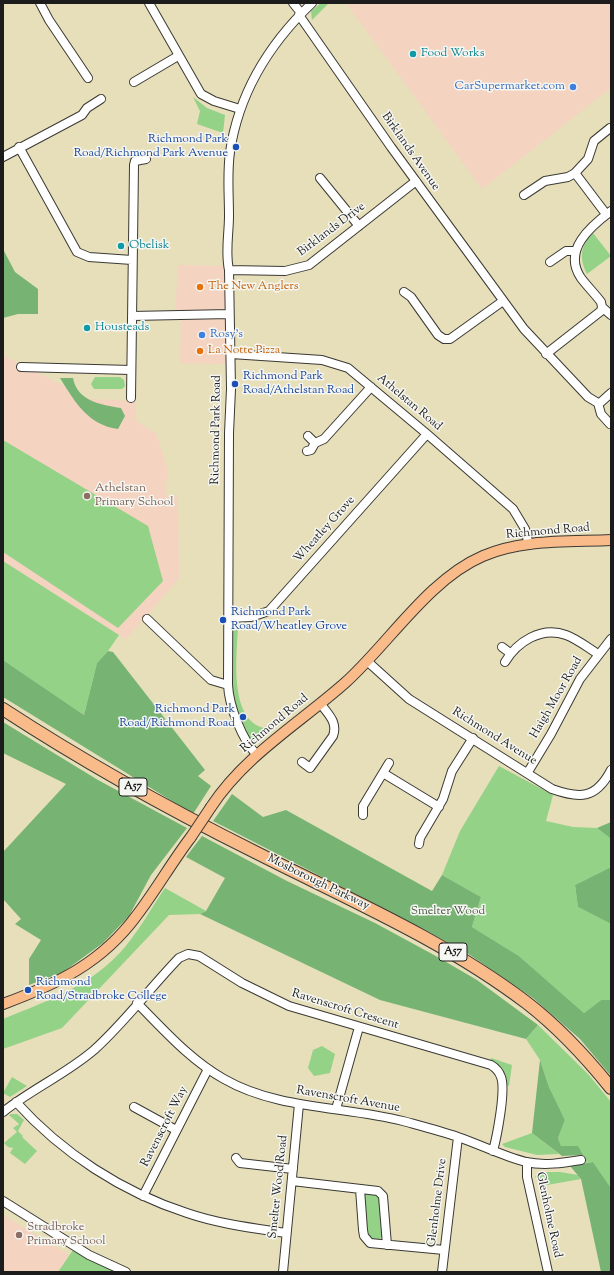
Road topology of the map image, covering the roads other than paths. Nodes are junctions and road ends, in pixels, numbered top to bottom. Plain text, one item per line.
1 (40, 3) edge
2 (150, 3) edge
3 (293, 3) edge
4 (312, 3) edge
5 (300, 14) junction
6 (178, 56) junction
7 (88, 78) dead end
8 (134, 82) dead end
9 (101, 99) dead end
10 (240, 109) junction
11 (610, 128) edge
12 (19, 148) junction
13 (3, 156) edge
14 (146, 159) dead end
15 (575, 173) junction
16 (320, 178) dead end
17 (416, 181) junction
18 (524, 195) dead end
19 (609, 212) edge
20 (359, 226) junction
21 (576, 251) junction
22 (132, 260) junction
23 (550, 262) dead end
24 (229, 270) junction
25 (404, 292) dead end
26 (503, 301) junction
27 (602, 307) junction
28 (229, 314) junction
29 (611, 315) edge
30 (132, 316) junction
31 (231, 354) junction
32 (546, 354) junction
33 (21, 367) dead end
34 (131, 370) junction
35 (371, 387) junction
36 (611, 393) edge
37 (131, 398) dead end
38 (598, 403) junction
39 (610, 424) dead end
40 (427, 434) junction
41 (308, 436) dead end
42 (315, 443) junction
43 (307, 452) dead end
44 (611, 540) edge
45 (529, 545) junction
46 (228, 618) junction
47 (147, 619) dead end
48 (611, 639) edge
49 (502, 647) dead end
50 (510, 653) junction
51 (598, 654) junction
52 (367, 661) junction
53 (505, 662) dead end
54 (228, 685) junction
55 (320, 703) junction
56 (3, 709) edge
57 (473, 738) junction
58 (257, 755) junction
59 (302, 762) dead end
60 (389, 763) dead end
61 (611, 770) edge
62 (528, 772) junction
63 (383, 773) junction
64 (439, 807) junction
65 (363, 815) dead end
66 (420, 844) dead end
67 (137, 1003) junction
68 (3, 1004) edge
69 (359, 1027) junction
70 (208, 1069) junction
71 (611, 1088) edge
72 (16, 1102) junction
73 (298, 1104) junction
74 (134, 1107) dead end
75 (336, 1109) junction
76 (3, 1112) edge
77 (176, 1130) junction
78 (458, 1137) junction
79 (493, 1151) junction
80 (236, 1158) dead end
81 (581, 1160) dead end
82 (527, 1162) junction
83 (293, 1169) junction
84 (292, 1181) junction
85 (360, 1189) junction
86 (143, 1196) junction
87 (3, 1202) edge
88 (286, 1233) junction
89 (387, 1245) junction
90 (444, 1250) junction
91 (126, 1272) edge
92 (283, 1272) edge
93 (442, 1272) edge
94 (548, 1272) edge

1 - 7 street
2 - 6 street
3 - 5 street, Birklands Avenue
4 - 5 street, Richmond Park Road
5 - 10 street, Richmond Park Road
5 - 17 street, Birklands Avenue
6 - 8 street
6 - 10 street
9 - 12 street
10 - 24 street, Richmond Park Road
11 - 15 street
12 - 13 street
12 - 22 street
14 - 22 street
15 - 18 street
15 - 19 street
16 - 20 street
17 - 20 street, Birklands Drive
17 - 26 street, Birklands Avenue
19 - 21 street
20 - 24 street, Birklands Drive
21 - 23 street
21 - 27 street
22 - 30 street
24 - 28 street, Richmond Park Road
25 - 26 street
26 - 32 street, Birklands Avenue
27 - 29 street
27 - 32 street
28 - 30 street
28 - 31 street, Richmond Park Road
30 - 34 street
31 - 35 street, Athelstan Road
31 - 46 street, Richmond Park Road
32 - 38 street, Birklands Avenue
33 - 34 street
34 - 37 street
35 - 40 street, Athelstan Road
35 - 42 street
36 - 38 street
38 - 39 street
40 - 45 street, Athelstan Road
40 - 46 street, Wheatley Grove
41 - 42 street
42 - 43 street
44 - 45 main road, Richmond Road
45 - 52 main road, Richmond Road
46 - 54 street, Richmond Park Road
47 - 54 street
48 - 51 street, Haigh Moor Road
49 - 50 street
50 - 51 street
50 - 53 street
51 - 62 street, Haigh Moor Road
52 - 55 main road, Richmond Road
52 - 57 street, Richmond Avenue
54 - 58 street, Richmond Park Road
55 - 58 main road, Richmond Road
55 - 59 street
56 - 71 highway, Mosborough Parkway / A57
57 - 62 street, Richmond Avenue
57 - 64 street
58 - 68 main road, Richmond Road, bridge
60 - 63 street
61 - 62 street, Richmond Avenue
63 - 64 street
63 - 65 street
64 - 66 street
67 - 69 street, Ravenscroft Crescent
67 - 70 street, Ravenscroft Avenue
67 - 72 street, Ravenscroft Crescent
69 - 75 street
69 - 79 street, Ravenscroft Crescent
70 - 73 street, Ravenscroft Avenue
70 - 77 street, Ravenscroft Way
72 - 76 street, Ravenscroft Crescent
72 - 86 street
73 - 75 street, Ravenscroft Avenue
73 - 83 street, Smelter Wood Road
74 - 77 street
75 - 78 street, Ravenscroft Avenue
77 - 86 street, Ravenscroft Way
78 - 79 street, Ravenscroft Avenue
78 - 90 street, Glenholme Drive
79 - 82 street, Ravenscroft Avenue
80 - 83 street
81 - 82 street, Ravenscroft Avenue
82 - 94 street, Glenholme Road
83 - 84 street, Smelter Wood Road
84 - 85 street
84 - 88 street, Smelter Wood Road
85 - 89 street
85 - 89 street
86 - 88 street
87 - 91 street
88 - 92 street, Smelter Wood Road
89 - 90 street
90 - 93 street, Glenholme Drive

